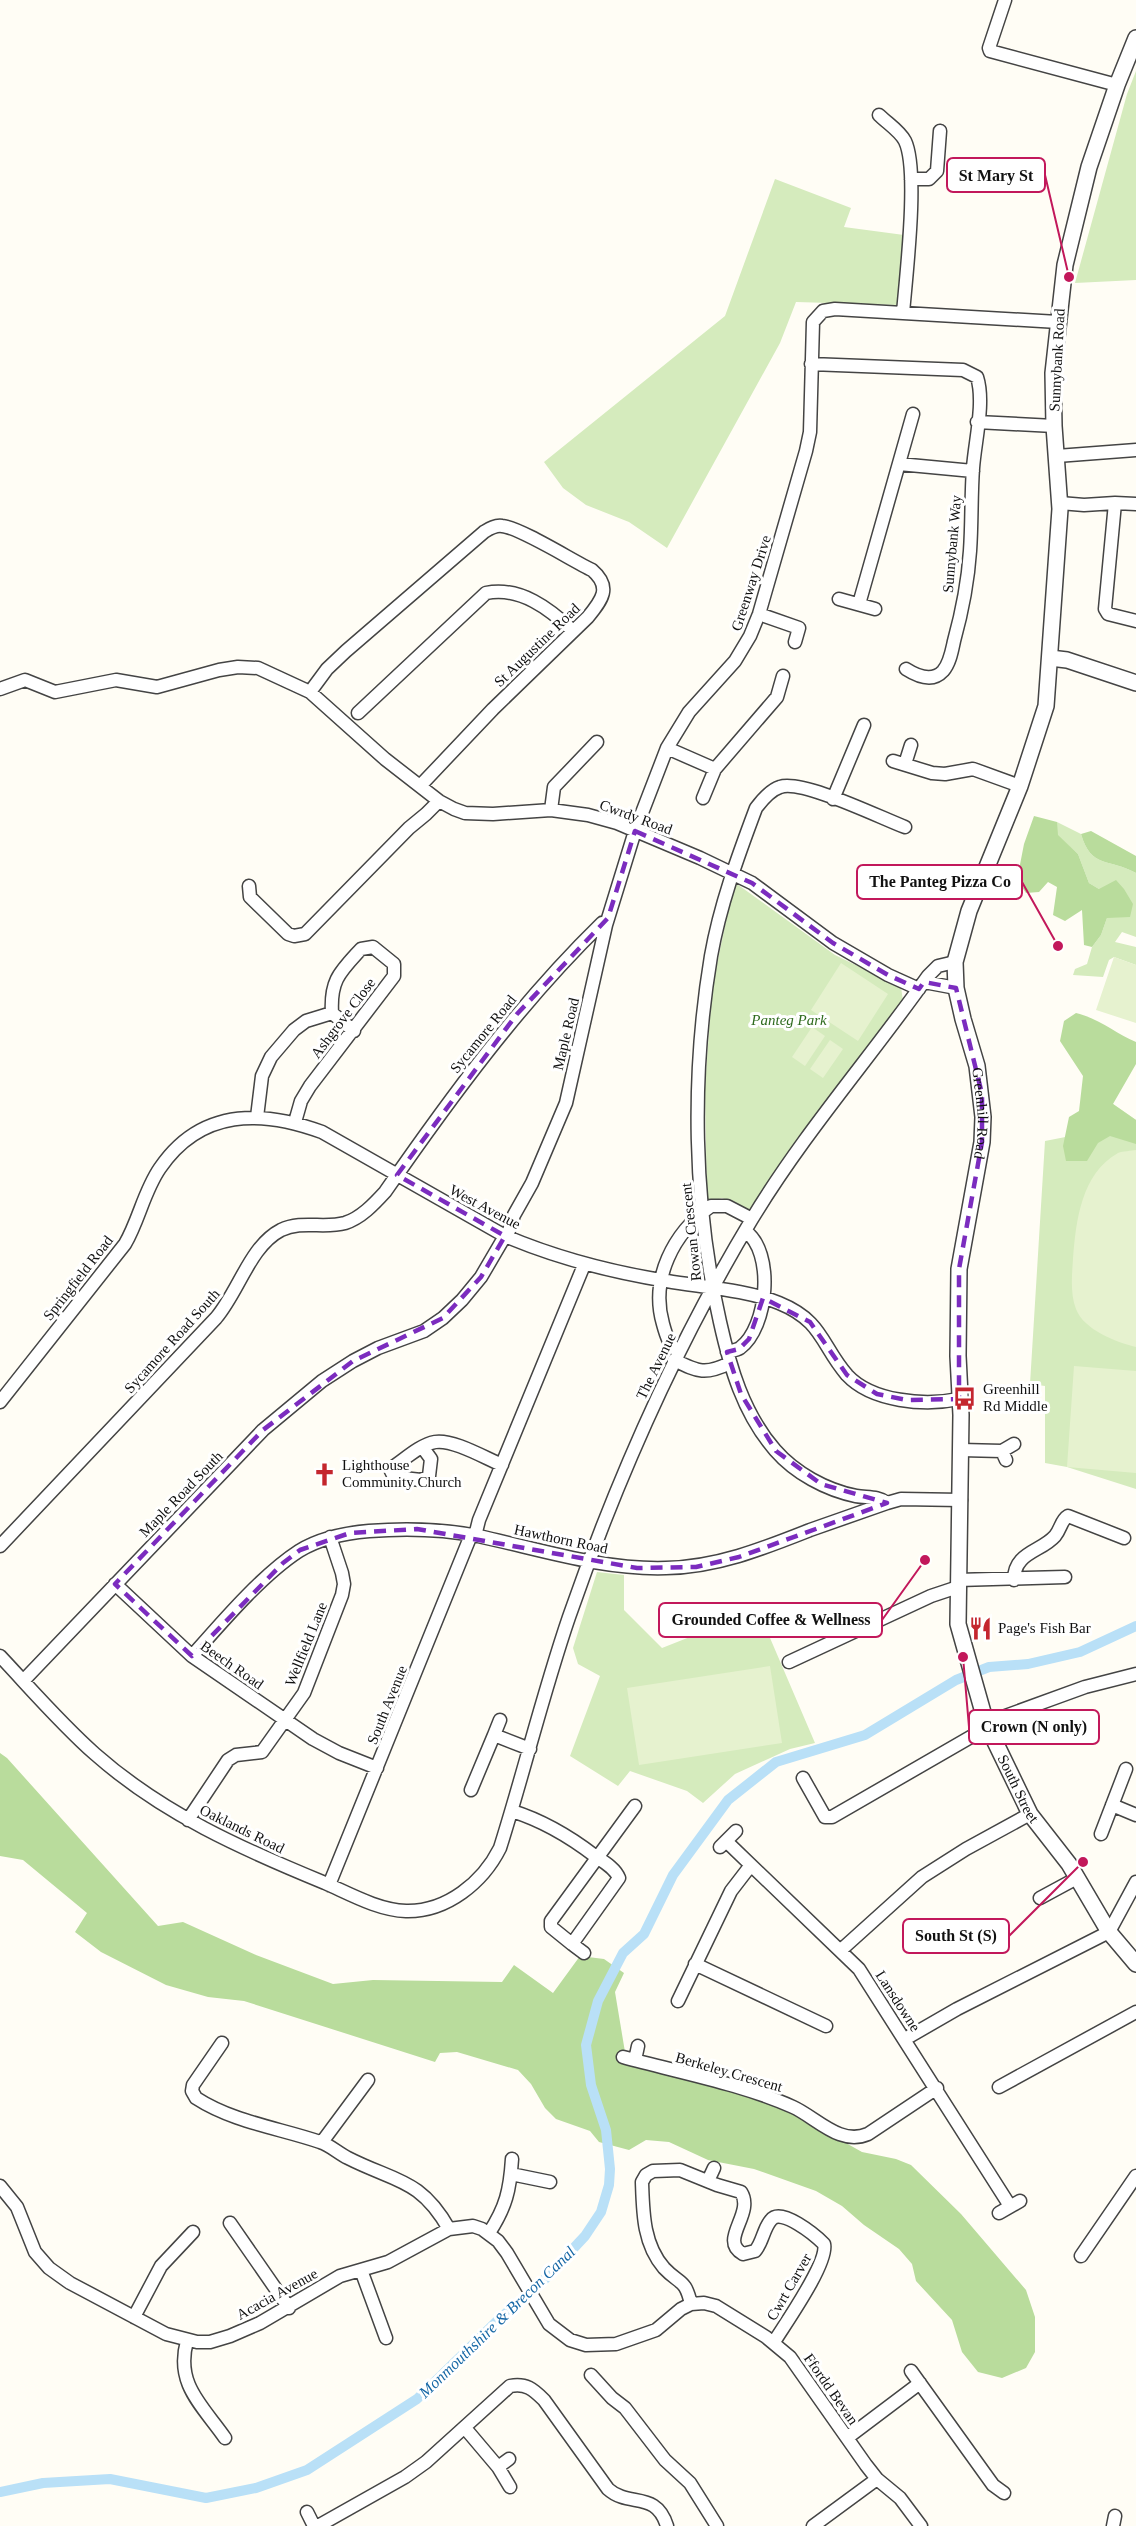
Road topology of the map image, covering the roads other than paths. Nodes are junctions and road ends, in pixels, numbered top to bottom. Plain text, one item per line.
1 (1005, 0) edge
2 (1136, 38) edge
3 (1117, 85) junction
4 (879, 115) dead end
5 (940, 132) dead end
6 (911, 179) junction
7 (903, 312) junction
8 (1058, 322) junction
9 (811, 364) junction
10 (913, 414) dead end
11 (977, 422) junction
12 (1054, 426) junction
13 (1136, 450) edge
14 (1057, 456) junction
15 (899, 464) junction
16 (973, 471) junction
17 (1060, 503) junction
18 (1115, 503) junction
19 (1136, 504) edge
20 (839, 599) dead end
21 (859, 604) junction
22 (875, 609) dead end
23 (759, 614) junction
24 (1136, 621) edge
25 (573, 631) junction
26 (795, 642) dead end
27 (1050, 658) junction
28 (906, 669) dead end
29 (783, 676) dead end
30 (1136, 683) edge
31 (0, 689) edge
32 (310, 692) junction
33 (358, 713) dead end
34 (864, 725) dead end
35 (597, 742) dead end
36 (911, 745) dead end
37 (667, 748) junction
38 (715, 770) junction
39 (420, 786) junction
40 (1020, 786) junction
41 (703, 798) dead end
42 (833, 799) junction
43 (439, 801) junction
44 (551, 810) junction
45 (905, 827) dead end
46 (635, 831) junction
47 (732, 873) junction
48 (249, 886) dead end
49 (606, 925) junction
50 (955, 962) junction
51 (922, 985) junction
52 (956, 988) junction
53 (332, 1013) junction
54 (354, 1031) junction
55 (257, 1117) junction
56 (295, 1122) junction
57 (397, 1175) junction
58 (702, 1213) junction
59 (752, 1219) junction
60 (745, 1232) junction
61 (506, 1236) junction
62 (584, 1265) junction
63 (661, 1280) junction
64 (712, 1289) junction
65 (762, 1298) junction
66 (378, 1347) joint
67 (677, 1356) junction
68 (729, 1357) junction
69 (959, 1399) junction
70 (0, 1402) edge
71 (1014, 1444) dead end
72 (423, 1448) junction
73 (961, 1450) junction
74 (502, 1465) junction
75 (960, 1500) junction
76 (887, 1503) junction
77 (473, 1536) junction
78 (330, 1538) junction
79 (1124, 1538) dead end
80 (2, 1539) edge
81 (591, 1560) junction
82 (1065, 1577) dead end
83 (1014, 1580) junction
84 (115, 1584) junction
85 (958, 1584) junction
86 (0, 1656) edge
87 (192, 1656) junction
88 (789, 1662) dead end
89 (1136, 1674) edge
90 (24, 1680) junction
91 (286, 1720) junction
92 (500, 1720) dead end
93 (987, 1725) junction
94 (494, 1735) junction
95 (530, 1749) junction
96 (377, 1768) junction
97 (1126, 1769) dead end
98 (803, 1778) dead end
99 (471, 1790) dead end
100 (1112, 1805) junction
101 (635, 1806) dead end
102 (512, 1811) junction
103 (1030, 1814) junction
104 (1136, 1815) edge
105 (188, 1820) junction
106 (736, 1832) dead end
107 (1101, 1834) dead end
108 (500, 1848) joint
109 (597, 1857) junction
110 (752, 1865) junction
111 (1077, 1878) junction
112 (1136, 1882) edge
113 (328, 1885) junction
114 (1040, 1898) dead end
115 (1109, 1932) junction
116 (572, 1944) junction
117 (841, 1950) junction
118 (584, 1953) dead end
119 (695, 1964) junction
120 (1136, 1964) edge
121 (678, 2001) dead end
122 (1136, 2012) edge
123 (826, 2026) dead end
124 (904, 2039) junction
125 (222, 2043) dead end
126 (638, 2046) dead end
127 (368, 2080) dead end
128 (999, 2087) dead end
129 (937, 2088) junction
130 (322, 2142) junction
131 (512, 2159) dead end
132 (714, 2168) dead end
133 (511, 2174) junction
134 (1136, 2175) edge
135 (708, 2181) junction
136 (550, 2182) dead end
137 (0, 2186) edge
138 (999, 2213) dead end
139 (230, 2223) dead end
140 (449, 2229) junction
141 (193, 2232) dead end
142 (489, 2233) junction
143 (1081, 2256) dead end
144 (361, 2270) junction
145 (691, 2304) junction
146 (289, 2308) junction
147 (134, 2316) junction
148 (386, 2338) dead end
149 (187, 2341) junction
150 (774, 2342) junction
151 (911, 2371) dead end
152 (591, 2375) dead end
153 (920, 2383) junction
154 (465, 2428) junction
155 (225, 2438) dead end
156 (847, 2438) junction
157 (509, 2459) dead end
158 (498, 2467) junction
159 (877, 2479) junction
160 (510, 2487) dead end
161 (1004, 2493) dead end
162 (308, 2512) dead end
163 (316, 2526) edge
164 (667, 2526) edge
165 (717, 2526) edge
166 (813, 2526) edge
167 (921, 2526) edge

1 - 3 street
2 - 3 street, Sunnybank Road
3 - 8 street, Sunnybank Road
4 - 6 street
5 - 6 street
6 - 7 street
7 - 8 street
7 - 9 street, Greenway Drive
8 - 12 street, Sunnybank Road
9 - 11 street, Sunnybank Way
9 - 23 street, Greenway Drive
10 - 15 street
11 - 12 street
11 - 16 street, Sunnybank Way
12 - 14 street, Sunnybank Road
13 - 14 street
14 - 17 street, Sunnybank Road
15 - 16 street
15 - 21 street
16 - 28 street, Sunnybank Way
17 - 18 street
17 - 27 street, Sunnybank Road
18 - 19 street
18 - 24 street
20 - 21 street
21 - 22 street
23 - 26 street
23 - 37 street, Greenway Drive
25 - 32 street, St Augustine Road
25 - 33 street
25 - 39 street, St Augustine Road
27 - 30 street
27 - 40 street, Greenhill Road
29 - 38 street
31 - 32 street, Cwrdy Road
32 - 39 street, Cwrdy Road
34 - 42 street
35 - 44 street
36 - 40 street
37 - 38 street
37 - 46 street, Greenway Drive
38 - 41 street
39 - 43 street, Cwrdy Road
40 - 50 street, Greenhill Road
42 - 45 street, Rowan Crescent
42 - 47 street, Rowan Crescent
43 - 44 street, Cwrdy Road
43 - 48 street
44 - 46 street, Cwrdy Road
46 - 47 street, Cwrdy Road
46 - 49 street, Maple Road
47 - 51 street, Cwrdy Road
47 - 58 street, Rowan Crescent
49 - 57 street, Sycamore Road
49 - 61 street, Maple Road
50 - 51 street, The Avenue
50 - 52 street, Greenhill Road
51 - 52 street, Cwrdy Road
51 - 59 street, The Avenue
52 - 69 street, Greenhill Road
53 - 54 street
53 - 54 street, Ashgrove Close
53 - 55 street, Ashgrove Close
54 - 56 street, Ashgrove Close
55 - 56 street, West Avenue
55 - 70 street, Springfield Road
56 - 57 street, West Avenue
57 - 61 street, West Avenue
57 - 80 street, Sycamore Road South
58 - 59 street
58 - 63 street
58 - 64 street, Rowan Crescent
59 - 60 street, The Avenue
60 - 64 street, The Avenue
60 - 65 street
61 - 62 street, West Avenue
61 - 66 street, Maple Road
62 - 63 street, West Avenue
62 - 74 street, South Avenue
63 - 64 street, West Avenue
63 - 67 street
64 - 65 street, West Avenue
64 - 67 street, The Avenue
64 - 68 street, Rowan Crescent
65 - 68 street
65 - 69 street, West Avenue
66 - 84 street, Maple Road South
67 - 68 street
67 - 81 street, The Avenue
68 - 76 street, Rowan Crescent
69 - 73 street, Greenhill Road
71 - 73 street
72 - 72 street
72 - 74 street
73 - 75 street, Greenhill Road
74 - 77 street, South Avenue
75 - 76 street, Hawthorn Road
75 - 85 street, Greenhill Road
76 - 81 street, Hawthorn Road
77 - 78 street, Hawthorn Road
77 - 81 street, Hawthorn Road
77 - 96 street, South Avenue
78 - 87 street, Hawthorn Road
78 - 91 street, Wellfield Lane
79 - 83 street
81 - 95 street, The Avenue
82 - 83 street
83 - 85 street
84 - 87 street, Beech Road
84 - 90 street, Maple Road South
85 - 88 street
85 - 93 street, South Street
86 - 90 street, Oaklands Road
87 - 91 street, Beech Road
89 - 93 street
90 - 105 street, Oaklands Road
91 - 96 street, Beech Road
91 - 105 street, Wellfield Lane
92 - 94 street
93 - 98 street
93 - 103 street, South Street
94 - 95 street
94 - 99 street
95 - 102 street, The Avenue
96 - 113 street, South Avenue
97 - 100 street
100 - 104 street
100 - 107 street
101 - 109 street
102 - 108 street, The Avenue
102 - 109 street
103 - 111 street, South Street
103 - 117 street
105 - 113 street, Oaklands Road
106 - 110 street, Lansdowne
108 - 113 street, Oaklands Road
109 - 116 street
109 - 116 street
110 - 117 street, Lansdowne
110 - 119 street
111 - 114 street
111 - 115 street, South Street
112 - 115 street
115 - 120 street, South Street
115 - 124 street
116 - 118 street
117 - 124 street, Lansdowne
119 - 121 street
119 - 123 street
122 - 128 street
124 - 129 street, Lansdowne
125 - 130 street
126 - 129 street, Berkeley Crescent
127 - 130 street
129 - 138 street, Lansdowne
130 - 140 street
131 - 133 street
132 - 135 street
133 - 136 street
133 - 142 street
134 - 143 street
135 - 145 street, Cwrt Carver
135 - 150 street, Cwrt Carver
137 - 147 street, Acacia Avenue
139 - 146 street
140 - 142 street, Acacia Avenue
140 - 144 street, Acacia Avenue
141 - 147 street
142 - 145 street
144 - 146 street, Acacia Avenue
144 - 148 street
145 - 150 street, Ffordd Bevan
146 - 149 street, Acacia Avenue
147 - 149 street, Acacia Avenue
149 - 155 street
150 - 156 street, Ffordd Bevan
151 - 153 street
152 - 165 street
153 - 156 street
153 - 161 street
154 - 158 street
154 - 163 street
154 - 164 street
156 - 159 street, Ffordd Bevan
157 - 158 street
158 - 160 street
159 - 166 street
159 - 167 street, Ffordd Bevan
162 - 163 street

